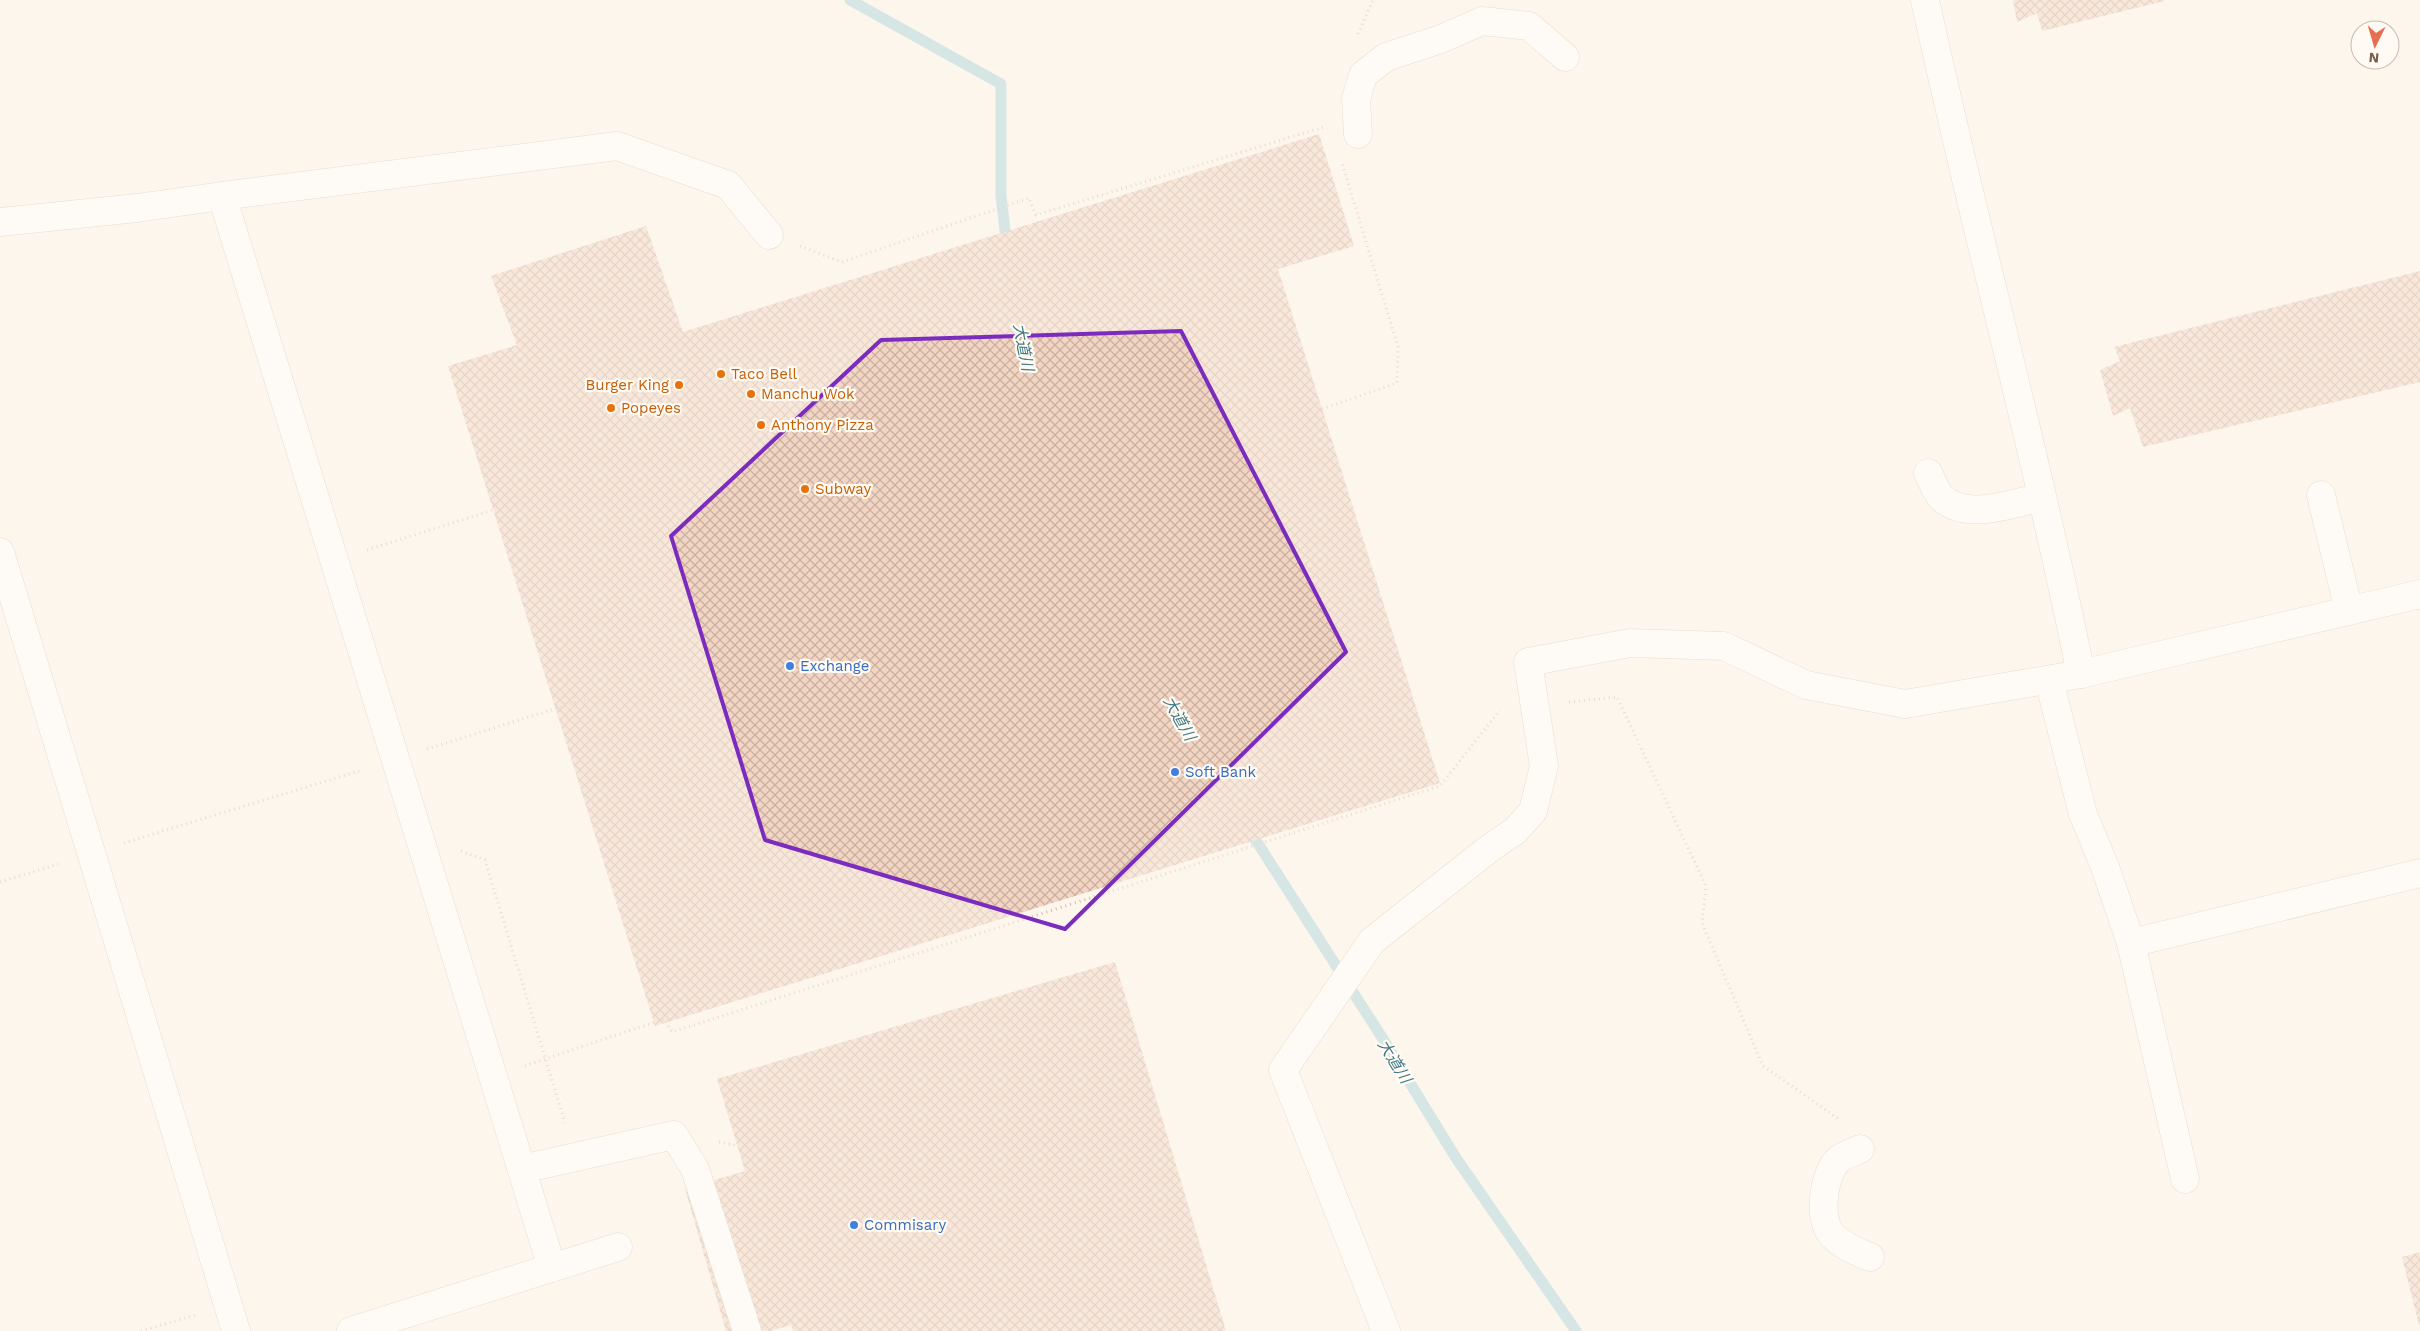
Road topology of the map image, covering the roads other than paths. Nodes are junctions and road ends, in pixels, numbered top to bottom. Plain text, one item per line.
1 (1925, 0) edge
2 (1565, 57) dead end
3 (1358, 125) road end
4 (222, 196) junction
5 (0, 222) edge
6 (769, 235) road end
7 (1928, 474) dead end
8 (2321, 495) dead end
9 (2042, 497) junction
10 (0, 552) edge
11 (2420, 594) edge
12 (2350, 611) junction
13 (2081, 674) junction
14 (2049, 680) junction
15 (2420, 873) edge
16 (2131, 943) junction
17 (1860, 1149) dead end
18 (522, 1169) junction
19 (2185, 1179) dead end
20 (618, 1247) dead end
21 (1870, 1257) dead end
22 (552, 1268) junction
23 (232, 1318) edge
24 (351, 1331) edge
25 (747, 1331) edge
26 (1386, 1331) edge

1 - 9 lane
2 - 3 lane
4 - 5 lane
4 - 6 lane
4 - 18 lane
7 - 9 lane
8 - 12 lane
9 - 13 lane
10 - 23 lane
11 - 12 lane
12 - 13 lane
13 - 14 lane
14 - 16 lane
14 - 26 lane
15 - 16 lane
16 - 19 lane
17 - 21 lane
18 - 22 lane
18 - 25 lane
20 - 22 lane
22 - 24 lane

